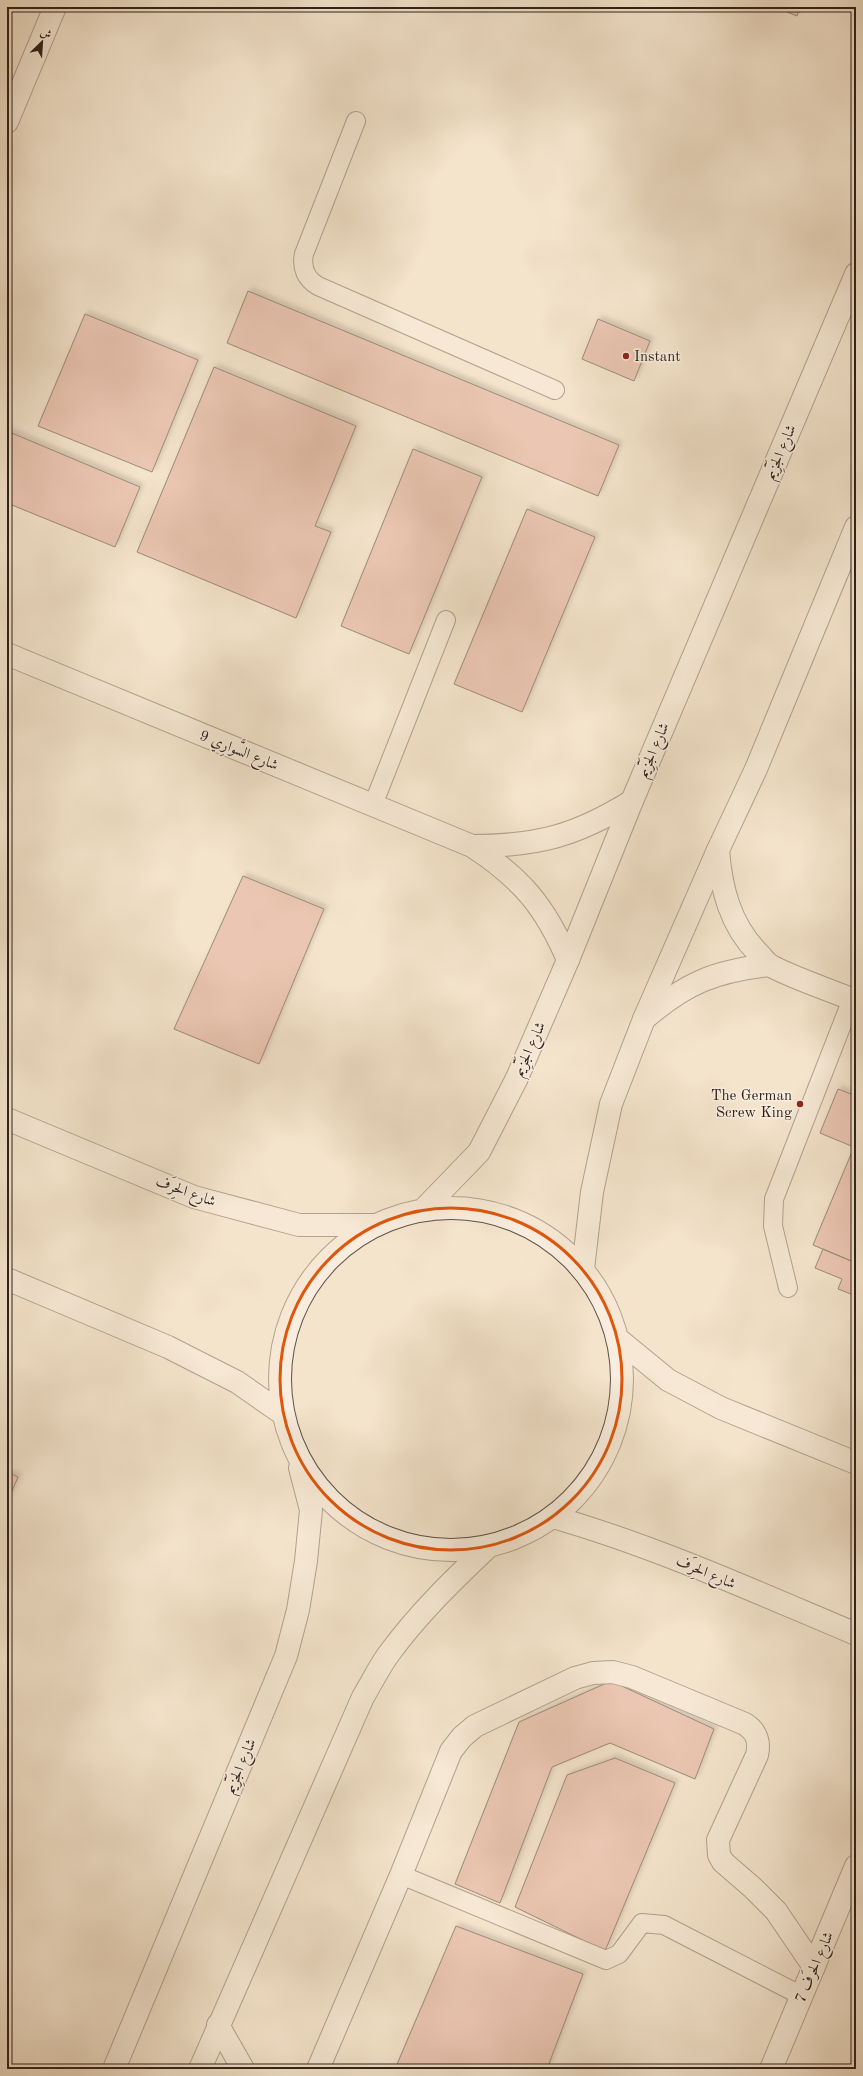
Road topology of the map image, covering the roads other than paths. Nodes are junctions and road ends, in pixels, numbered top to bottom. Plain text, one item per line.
1 (55, 7) edge
2 (356, 121) dead end
3 (7, 122) edge
4 (856, 274) edge
5 (555, 390) dead end
6 (856, 527) edge
7 (446, 620) dead end
8 (7, 654) edge
9 (632, 801) junction
10 (373, 805) junction
11 (472, 846) junction
12 (718, 850) junction
13 (568, 960) junction
14 (770, 965) junction
15 (854, 1000) edge
16 (644, 1019) junction
17 (7, 1119) edge
18 (424, 1209) junction
19 (374, 1225) junction
20 (584, 1269) junction
21 (7, 1279) edge
22 (788, 1288) dead end
23 (618, 1338) junction
24 (283, 1414) junction
25 (296, 1451) junction
26 (856, 1463) edge
27 (554, 1517) junction
28 (489, 1546) junction
29 (856, 1634) edge
30 (856, 1866) edge
31 (401, 1875) junction
32 (814, 1967) junction
33 (802, 1996) junction
34 (218, 2025) junction
35 (244, 2068) edge
36 (114, 2069) edge
37 (200, 2069) edge
38 (318, 2069) edge
39 (771, 2069) edge

1 - 3 street
2 - 5 lane
4 - 9 street, شارع الجَزِّيم
6 - 12 street
7 - 10 lane
8 - 10 street, شارع السَّوارِي 9
9 - 11 street, شارع السَّوارِي 9
9 - 13 street, شارع الجَزِّيم
10 - 11 street, شارع السَّوارِي 9
11 - 13 street, شارع السَّوارِي 9
12 - 14 street
12 - 16 street
13 - 18 street, شارع الجَزِّيم
14 - 15 street
14 - 16 street
15 - 22 lane
16 - 20 street
17 - 19 street, شارع الحِرَف
18 - 19 street
18 - 20 street
19 - 24 street
20 - 23 street
21 - 24 street
23 - 26 street
23 - 27 street
24 - 25 street
25 - 28 street
25 - 36 street, شارع الجَزِّيم
27 - 28 street
27 - 29 street, شارع الحِرَف
28 - 34 street
30 - 32 street, شارع الحرَف 7
31 - 32 street
31 - 33 lane
31 - 38 street
32 - 33 street, شارع الحرَف 7
33 - 39 street, شارع الحرَف 7
34 - 35 street
34 - 37 street

